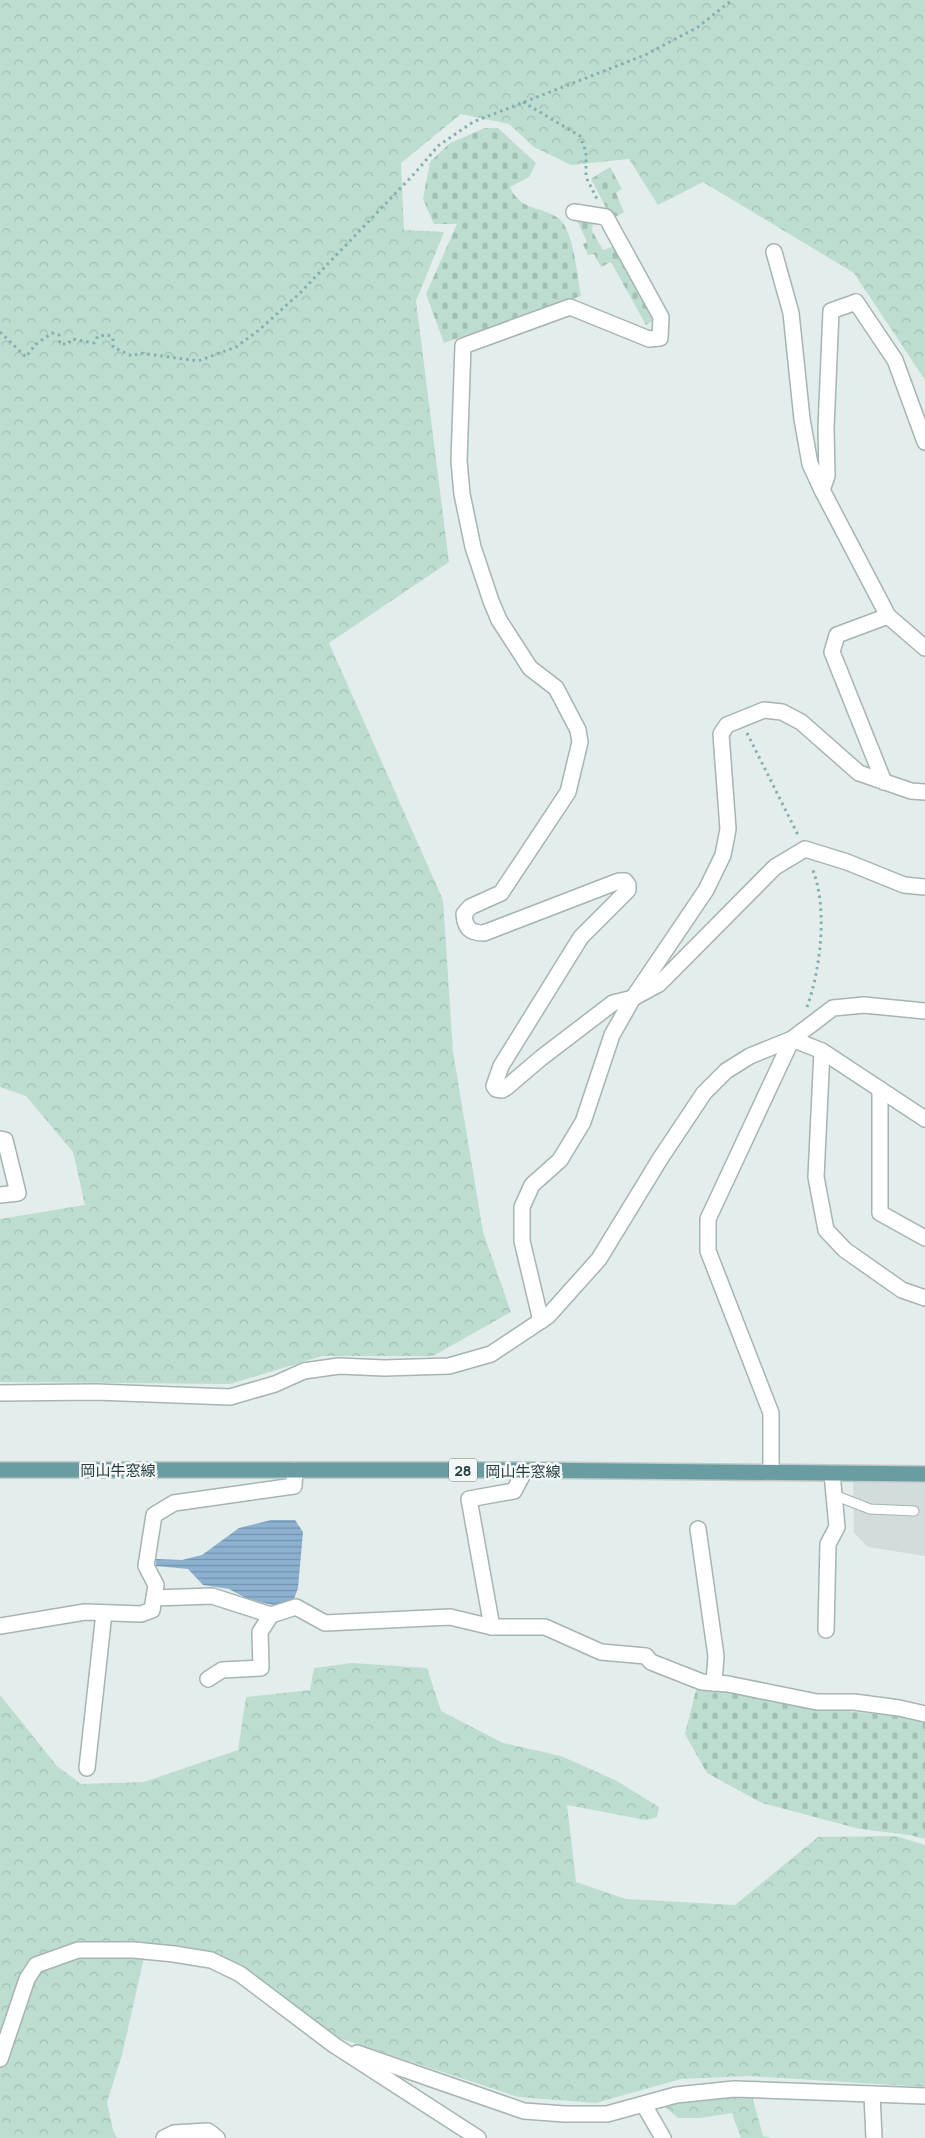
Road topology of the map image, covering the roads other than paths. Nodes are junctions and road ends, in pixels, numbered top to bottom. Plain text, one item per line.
1 (574, 212) dead end
2 (774, 252) dead end
3 (925, 442) edge
4 (822, 490) junction
5 (888, 616) junction
6 (925, 648) edge
7 (884, 782) junction
8 (925, 792) edge
9 (925, 887) edge
10 (633, 998) junction
11 (925, 1011) edge
12 (792, 1038) junction
13 (822, 1051) junction
14 (880, 1089) junction
15 (925, 1120) edge
16 (0, 1138) edge
17 (0, 1195) edge
18 (925, 1238) edge
19 (925, 1298) edge
20 (541, 1322) junction
21 (0, 1393) edge
22 (0, 1470) edge
23 (295, 1470) junction
24 (525, 1470) junction
25 (770, 1472) junction
26 (832, 1473) junction
27 (925, 1474) edge
28 (834, 1496) junction
29 (914, 1510) dead end
30 (698, 1529) dead end
31 (154, 1598) junction
32 (104, 1613) junction
33 (272, 1616) junction
34 (0, 1626) edge
35 (492, 1626) junction
36 (826, 1630) dead end
37 (208, 1679) dead end
38 (714, 1683) junction
39 (925, 1714) edge
40 (86, 1768) dead end
41 (334, 2045) junction
42 (0, 2059) edge
43 (872, 2094) junction
44 (925, 2096) edge
45 (644, 2105) junction
46 (164, 2138) edge
47 (217, 2138) edge
48 (478, 2138) edge
49 (663, 2138) edge
50 (874, 2138) edge

1 - 10 street
2 - 4 street
3 - 4 street
4 - 5 street
5 - 6 street
5 - 7 street
7 - 8 street
7 - 10 street
9 - 10 street
10 - 20 street
11 - 12 street
12 - 13 street
12 - 20 street
12 - 25 street
13 - 14 street
13 - 19 street
14 - 15 street
14 - 18 street
16 - 17 street
20 - 21 street
22 - 23 main road, 岡山牛窓線 / 28
23 - 24 main road, 岡山牛窓線 / 28
23 - 31 street
24 - 25 main road, 岡山牛窓線 / 28
24 - 35 street
25 - 26 main road, 岡山牛窓線 / 28
26 - 27 main road, 岡山牛窓線 / 28
26 - 28 street
28 - 29 lane
28 - 36 street
30 - 38 street
31 - 32 street
31 - 33 street
32 - 34 street
32 - 40 street
33 - 35 street
33 - 37 street
35 - 38 street
38 - 39 street
41 - 42 street
41 - 45 street
41 - 48 street
43 - 44 street
43 - 45 street
43 - 50 street
45 - 49 street
46 - 47 street

